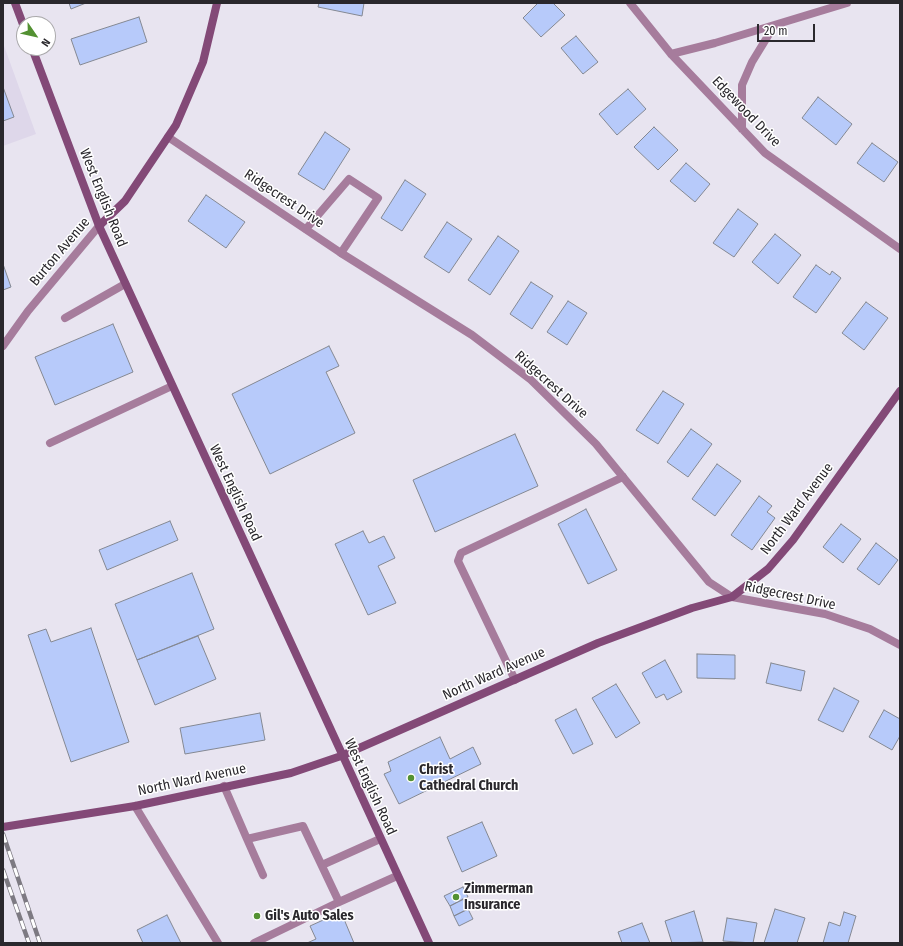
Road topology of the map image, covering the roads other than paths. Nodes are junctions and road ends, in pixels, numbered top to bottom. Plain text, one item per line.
1 (15, 3) edge
2 (217, 3) edge
3 (630, 3) edge
4 (847, 3) edge
5 (20, 16) edge
6 (774, 26) junction
7 (671, 54) junction
8 (35, 56) edge
9 (742, 129) junction
10 (168, 138) junction
11 (99, 226) junction
12 (306, 229) junction
13 (900, 249) edge
14 (342, 253) junction
15 (125, 284) junction
16 (65, 318) dead end
17 (3, 346) edge
18 (172, 386) junction
19 (900, 391) edge
20 (50, 443) dead end
21 (623, 476) junction
22 (732, 597) junction
23 (900, 645) edge
24 (515, 680) junction
25 (341, 756) junction
26 (224, 786) junction
27 (135, 806) junction
28 (4, 826) edge
29 (247, 839) junction
30 (380, 839) junction
31 (322, 864) junction
32 (263, 875) dead end
33 (397, 876) junction
34 (339, 902) junction
35 (218, 943) edge
36 (254, 943) edge
37 (429, 943) edge

1 - 5 street
2 - 10 street, Burton Avenue
3 - 7 street, Edgewood Drive
4 - 6 street
6 - 7 street
6 - 9 street
7 - 9 street, Edgewood Drive
8 - 11 street, West English Road
9 - 13 street, Edgewood Drive
10 - 11 street, Burton Avenue
10 - 12 street, Ridgecrest Drive
11 - 15 street, West English Road
11 - 17 street, Burton Avenue
12 - 14 street, Ridgecrest Drive
12 - 14 street
14 - 21 street, Ridgecrest Drive
15 - 16 street
15 - 18 street, West English Road
18 - 20 street
18 - 25 street, West English Road
19 - 22 street, North Ward Avenue
21 - 22 street, Ridgecrest Drive
21 - 24 street
22 - 23 street, Ridgecrest Drive
22 - 24 street, North Ward Avenue
24 - 25 street, North Ward Avenue
25 - 26 street, North Ward Avenue
25 - 30 street, West English Road
26 - 27 street, North Ward Avenue
26 - 29 street
27 - 28 street, North Ward Avenue
27 - 35 street
29 - 31 street
29 - 32 street
30 - 31 street
30 - 33 street, West English Road
31 - 34 street
33 - 34 street
33 - 37 street, West English Road
34 - 36 street

